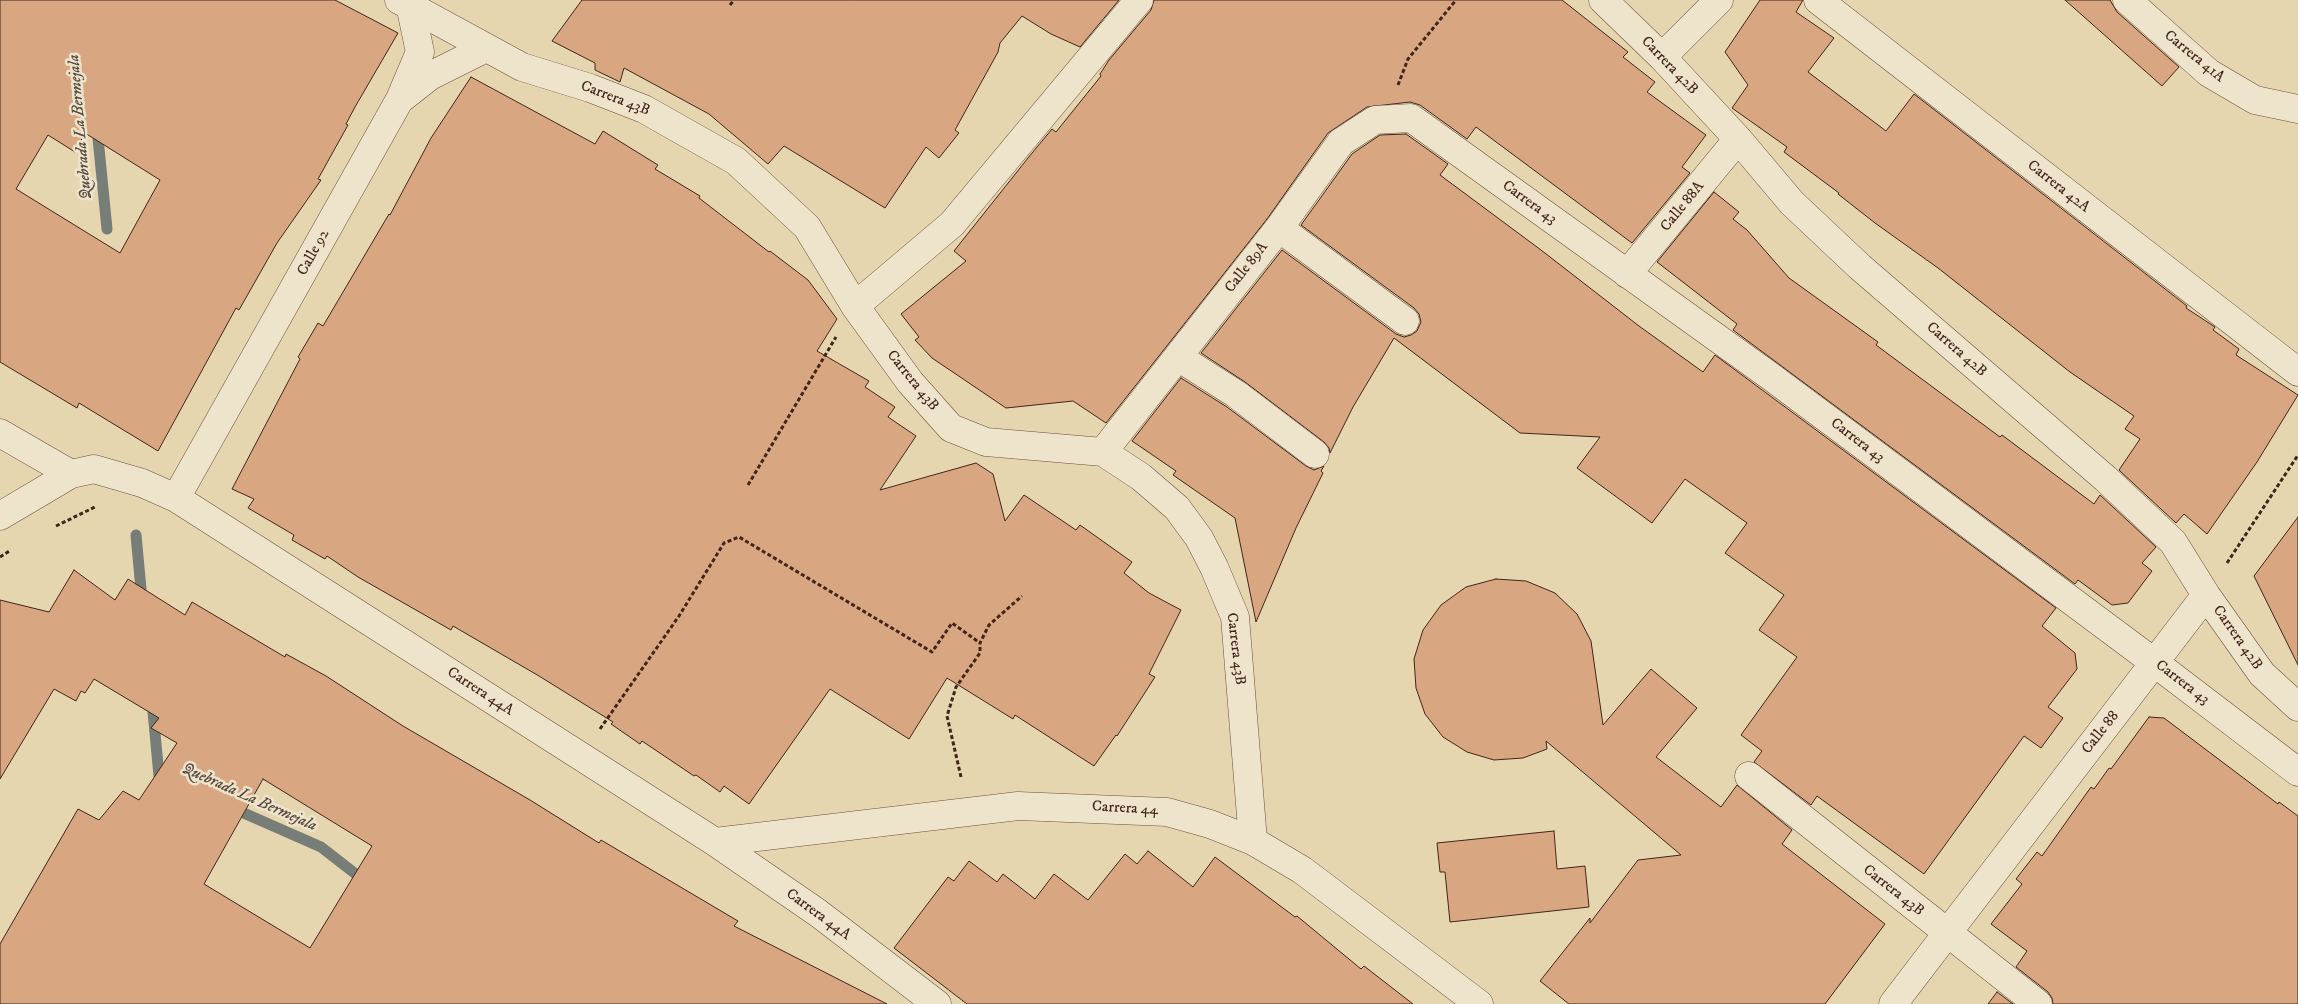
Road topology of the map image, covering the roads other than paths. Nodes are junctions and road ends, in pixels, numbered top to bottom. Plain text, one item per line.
1 (1139, 0) edge
2 (1603, 0) edge
3 (1720, 0) edge
4 (1818, 0) edge
5 (2127, 0) edge
6 (406, 2) edge
7 (486, 48) junction
8 (1662, 57) junction
9 (400, 99) junction
10 (2298, 109) edge
11 (1406, 118) joint
12 (1738, 139) junction
13 (1279, 228) junction
14 (1627, 274) junction
15 (860, 313) junction
16 (1405, 320) dead end
17 (1178, 357) junction
18 (2298, 372) edge
19 (0, 433) edge
20 (1103, 452) junction
21 (1315, 454) dead end
22 (71, 474) junction
23 (176, 498) junction
24 (0, 516) edge
25 (2206, 595) junction
26 (2155, 663) junction
27 (2298, 707) edge
28 (2298, 772) edge
29 (1749, 776) dead end
30 (1252, 841) junction
31 (715, 842) junction
32 (1947, 933) junction
33 (937, 1004) edge
34 (1479, 1004) edge
35 (1893, 1004) edge
36 (2038, 1004) edge

1 - 15 street
2 - 8 street, Carrera 42B
3 - 8 street
4 - 18 street, Carrera 42A
5 - 10 street, Carrera 41A
6 - 7 street, Carrera 43B
6 - 9 street, Calle 92
7 - 9 street
7 - 15 street, Carrera 43B
8 - 12 street, Carrera 42B
9 - 23 street, Calle 92
11 - 13 street, Calle 89A
11 - 14 street, Carrera 43
12 - 14 street, Calle 88A
12 - 25 street, Carrera 42B
13 - 16 street
13 - 17 street, Calle 89A
14 - 26 street, Carrera 43
15 - 20 street, Carrera 43B
17 - 20 street, Calle 89A
17 - 21 street
19 - 22 street
20 - 30 street, Carrera 43B
22 - 23 street, Carrera 44A
22 - 24 street, Carrera 44A
23 - 31 street, Carrera 44A
25 - 26 street, Calle 88
25 - 27 street, Carrera 42B
26 - 28 street, Carrera 43
26 - 32 street, Calle 88
29 - 32 street, Carrera 43B
30 - 31 street, Carrera 44
30 - 34 street, Carrera 44
31 - 33 street, Carrera 44A
32 - 35 street, Calle 88
32 - 36 street, Carrera 43B

